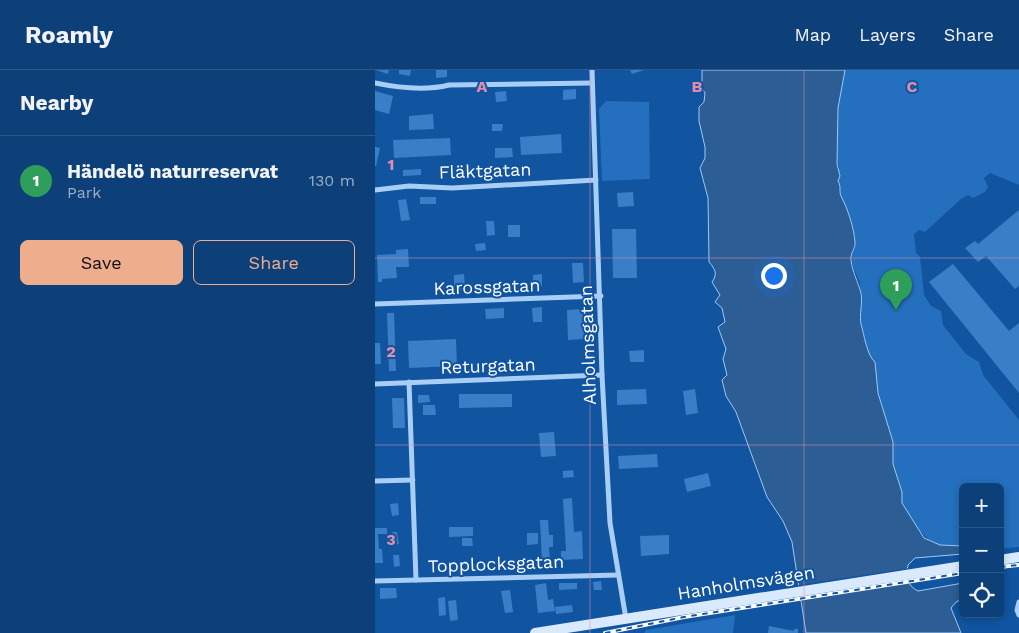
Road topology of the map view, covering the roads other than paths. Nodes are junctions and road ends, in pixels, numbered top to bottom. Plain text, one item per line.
1 (592, 70) edge
2 (375, 83) edge
3 (592, 83) junction
4 (596, 180) junction
5 (375, 190) edge
6 (601, 296) junction
7 (375, 304) edge
8 (602, 375) junction
9 (409, 382) junction
10 (375, 384) edge
11 (413, 480) junction
12 (375, 481) edge
13 (1019, 557) edge
14 (1004, 559) edge
15 (959, 567) edge
16 (618, 575) junction
17 (417, 580) junction
18 (375, 581) edge
19 (1019, 602) edge
20 (1019, 615) edge
21 (626, 618) junction
22 (535, 633) edge

1 - 3 street, Alholmsgatan
2 - 3 street
3 - 4 street, Alholmsgatan
4 - 5 street, Fläktgatan
4 - 6 street, Alholmsgatan
6 - 7 street, Karossgatan
6 - 8 street, Alholmsgatan
8 - 9 street, Returgatan
8 - 16 street, Alholmsgatan
9 - 10 street, Returgatan
9 - 11 street
11 - 12 street
11 - 17 street
13 - 14 street
15 - 21 street, Hanholmsvägen
16 - 17 street, Topplocksgatan
16 - 21 street, Alholmsgatan
17 - 18 street, Topplocksgatan
19 - 20 street
21 - 22 street, Hanholmsvägen

